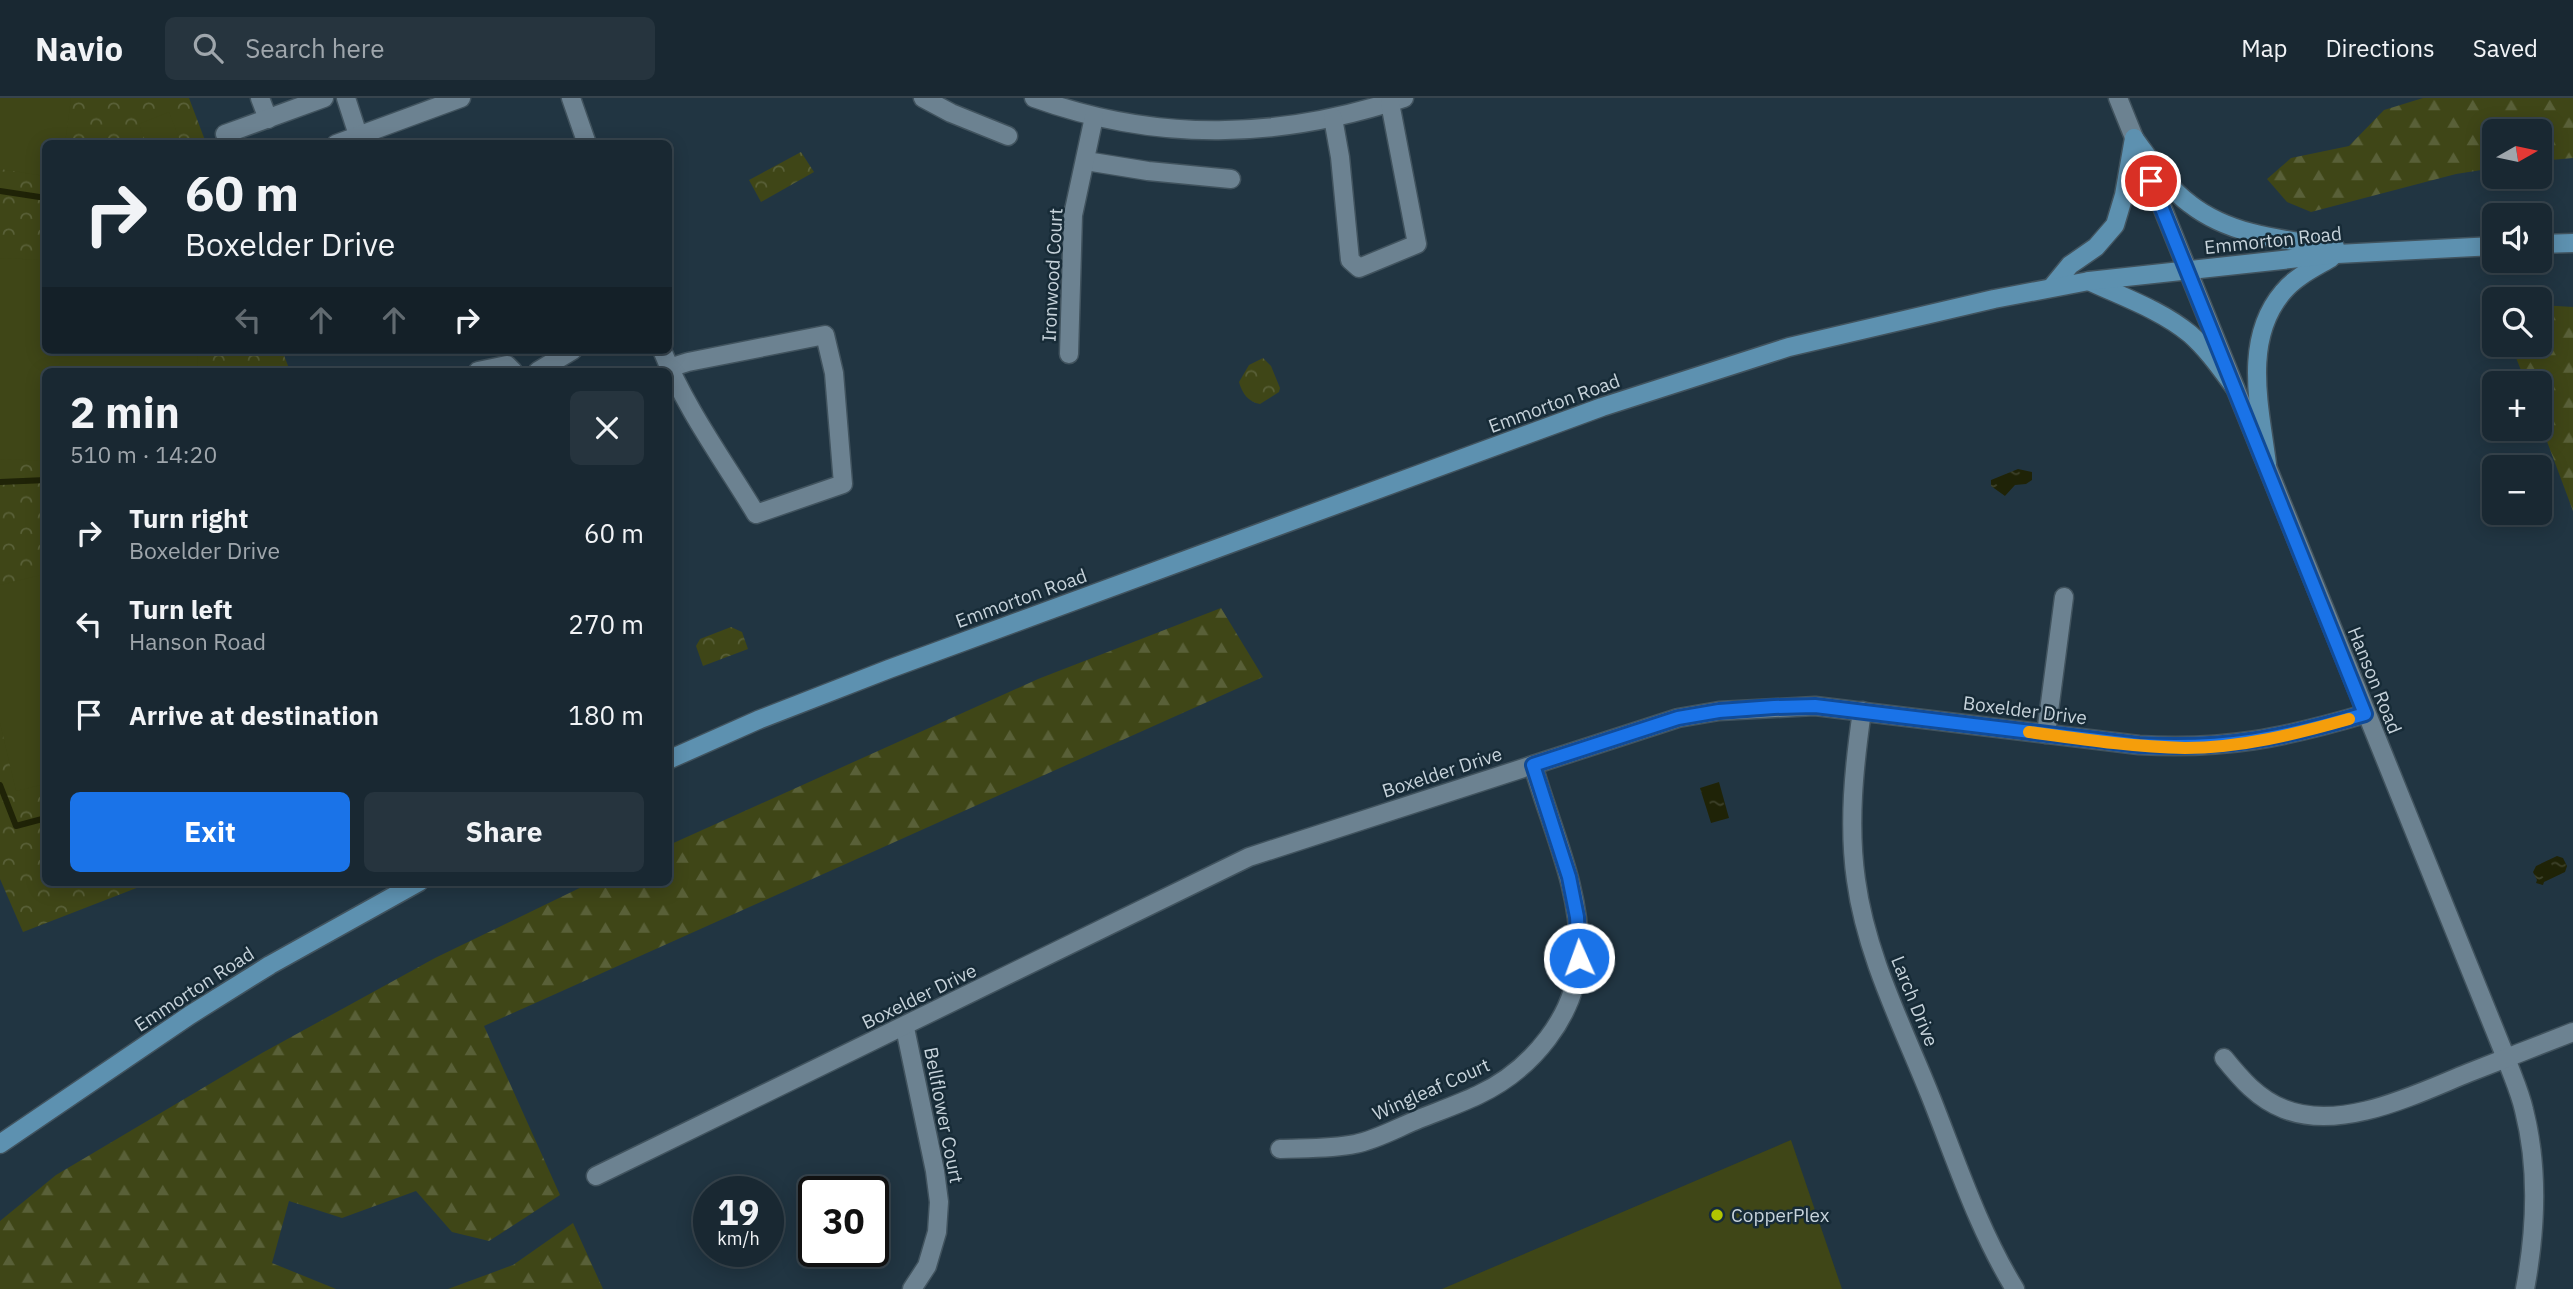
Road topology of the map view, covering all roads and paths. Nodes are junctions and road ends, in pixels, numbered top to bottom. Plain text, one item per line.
1 (260, 98) edge
2 (324, 98) edge
3 (346, 98) edge
4 (461, 98) edge
5 (571, 98) edge
6 (923, 98) edge
7 (1034, 98) edge
8 (2118, 98) edge
9 (1397, 100) edge
10 (1363, 104) edge
11 (1094, 117) junction
12 (268, 118) junction
13 (1333, 118) junction
14 (225, 134) dead end
15 (358, 135) junction
16 (1008, 136) dead end
17 (2134, 138) junction
18 (346, 140) edge
19 (586, 140) edge
20 (1086, 161) junction
21 (1231, 179) dead end
22 (2573, 243) edge
23 (2552, 244) edge
24 (2482, 247) edge
25 (2370, 252) junction
26 (2337, 254) junction
27 (2187, 270) junction
28 (2089, 281) junction
29 (2052, 287) junction
30 (566, 354) edge
31 (664, 354) edge
32 (1069, 354) dead end
33 (492, 368) edge
34 (510, 368) edge
35 (543, 368) edge
36 (669, 368) joint
37 (672, 373) edge
38 (2235, 388) junction
39 (2266, 464) junction
40 (2064, 597) dead end
41 (1862, 711) junction
42 (2365, 714) junction
43 (2046, 734) junction
44 (672, 758) edge
45 (1533, 765) junction
46 (412, 886) edge
47 (905, 1028) junction
48 (2573, 1032) edge
49 (2224, 1058) dead end
50 (2506, 1058) junction
51 (0, 1144) edge
52 (1280, 1149) dead end
53 (596, 1176) dead end
54 (912, 1289) edge
55 (2015, 1289) edge
56 (2525, 1289) edge

1 - 12 street
2 - 12 street
3 - 15 street
4 - 15 street
5 - 19 street
6 - 16 street
7 - 11 street
8 - 17 street, Hanson Road
9 - 10 street
9 - 13 street
10 - 13 street
11 - 13 street
11 - 20 street, Ironwood Court
12 - 14 street
15 - 18 street
17 - 25 main road
17 - 27 street, Hanson Road
17 - 29 main road
20 - 21 street
20 - 32 street, Ironwood Court
22 - 23 main road
24 - 25 main road, Emmorton Road
25 - 26 main road, Emmorton Road
26 - 27 main road, Emmorton Road
26 - 39 main road
27 - 28 main road, Emmorton Road
27 - 38 street, Hanson Road
28 - 29 main road, Emmorton Road
28 - 38 main road
29 - 44 main road, Emmorton Road
30 - 35 street
31 - 36 street
33 - 34 street
36 - 37 street
38 - 39 street, Hanson Road
39 - 42 street, Hanson Road
40 - 43 street
41 - 43 street, Boxelder Drive
41 - 45 street, Boxelder Drive
41 - 55 street, Larch Drive
42 - 43 street, Boxelder Drive
42 - 50 street, Hanson Road
45 - 47 street, Boxelder Drive
45 - 52 street, Wingleaf Court
46 - 51 main road, Emmorton Road
47 - 53 street, Boxelder Drive
47 - 54 street, Bellflower Court
48 - 50 street
49 - 50 street
50 - 56 street, Hanson Road

